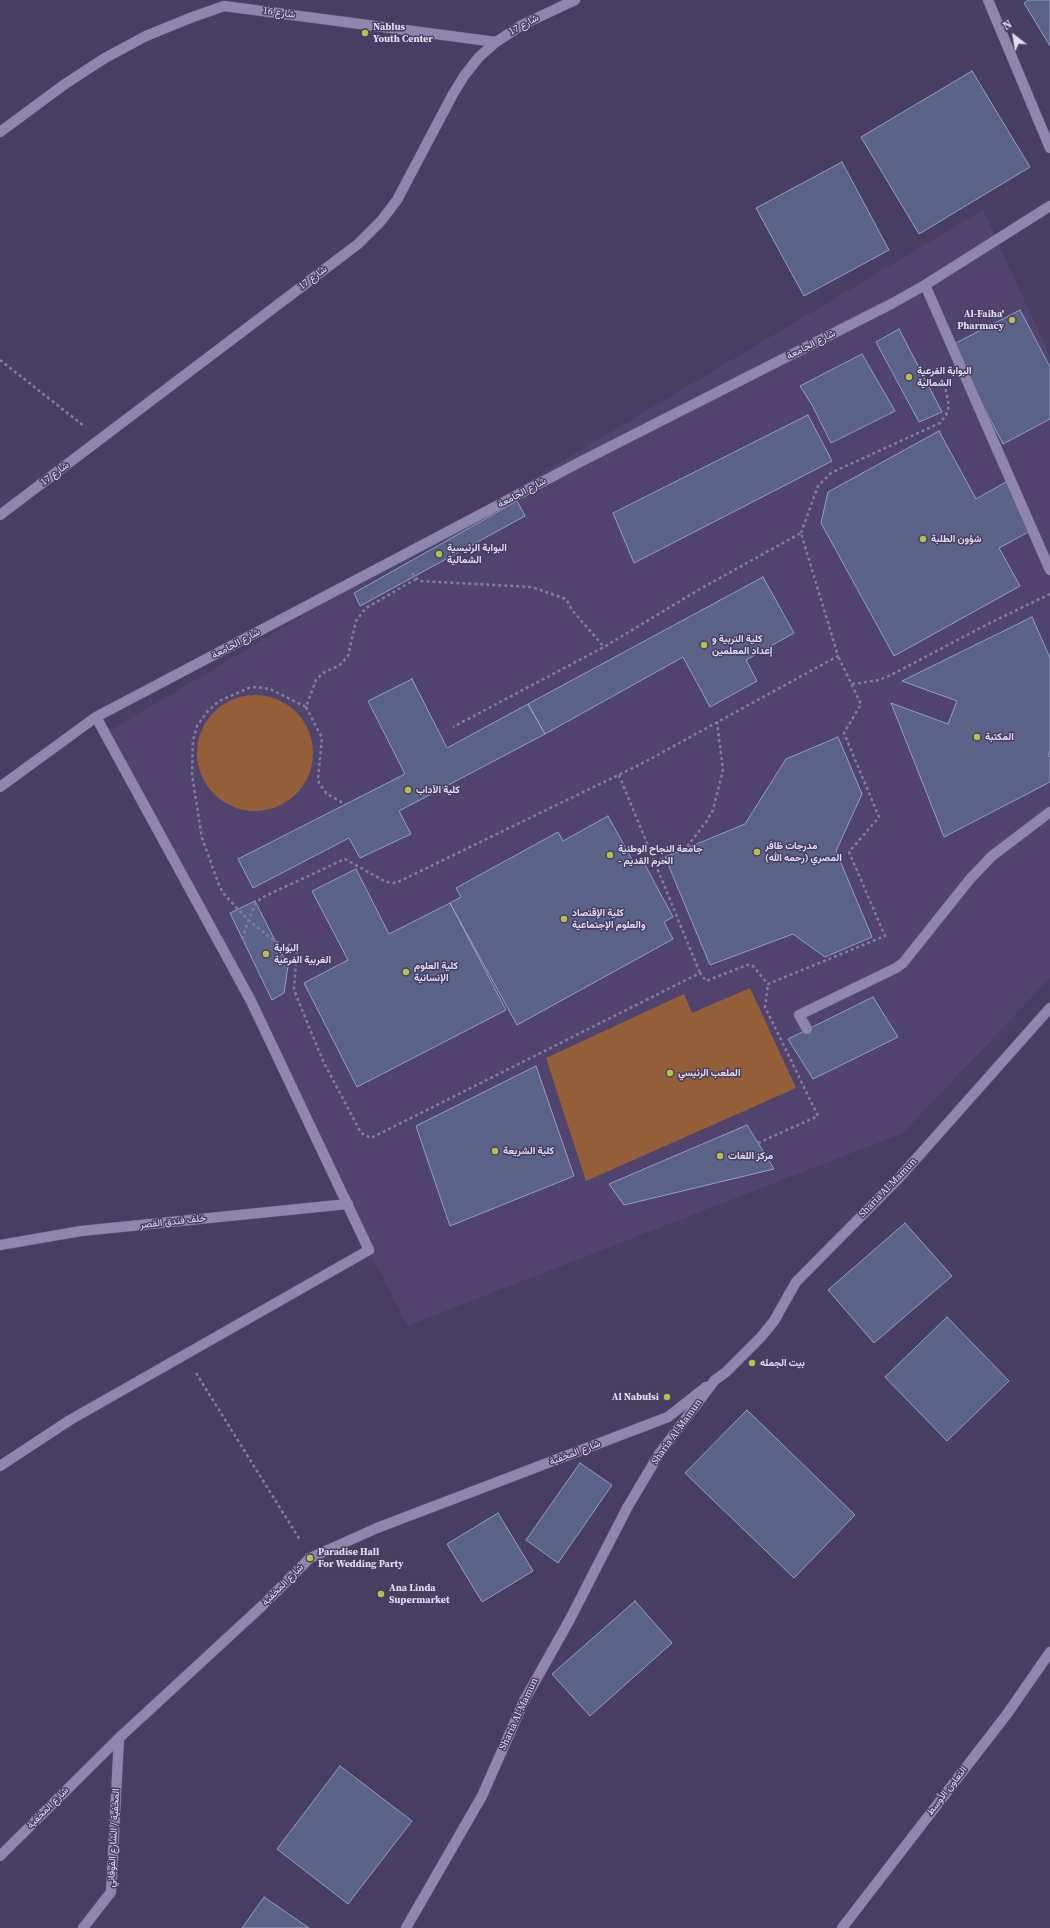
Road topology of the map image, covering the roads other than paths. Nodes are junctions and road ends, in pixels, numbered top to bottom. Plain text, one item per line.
1 (574, 0) edge
2 (988, 0) edge
3 (227, 3) edge
4 (496, 42) junction
5 (0, 132) edge
6 (1050, 148) edge
7 (1050, 206) edge
8 (925, 286) junction
9 (0, 515) edge
10 (1050, 570) edge
11 (96, 717) junction
12 (0, 787) edge
13 (1050, 812) edge
14 (1050, 1008) edge
15 (807, 1029) dead end
16 (348, 1204) junction
17 (0, 1245) edge
18 (737, 1361) junction
19 (0, 1466) edge
20 (1050, 1652) edge
21 (119, 1738) junction
22 (0, 1856) edge
23 (83, 1928) edge
24 (406, 1928) edge
25 (842, 1928) edge

1 - 4 street, شارع 17
2 - 6 street
3 - 4 street, شارع 16
3 - 5 street, شارع 16
4 - 9 street, شارع 17
7 - 8 street, شارع الجامعة
8 - 10 street
8 - 11 street, شارع الجامعة
11 - 12 street, شارع الجامعة
11 - 16 street
13 - 15 street
14 - 18 street, Sharia Al-Mamun
16 - 17 street, خلف فندق القصر
16 - 19 street
18 - 21 street, شارع المخفية
18 - 24 street, Sharia Al-Mamun
20 - 25 street, التعاون الأوسط
21 - 22 street, شارع المخفية
21 - 23 street, المخفية / الشارع الفوقاني

